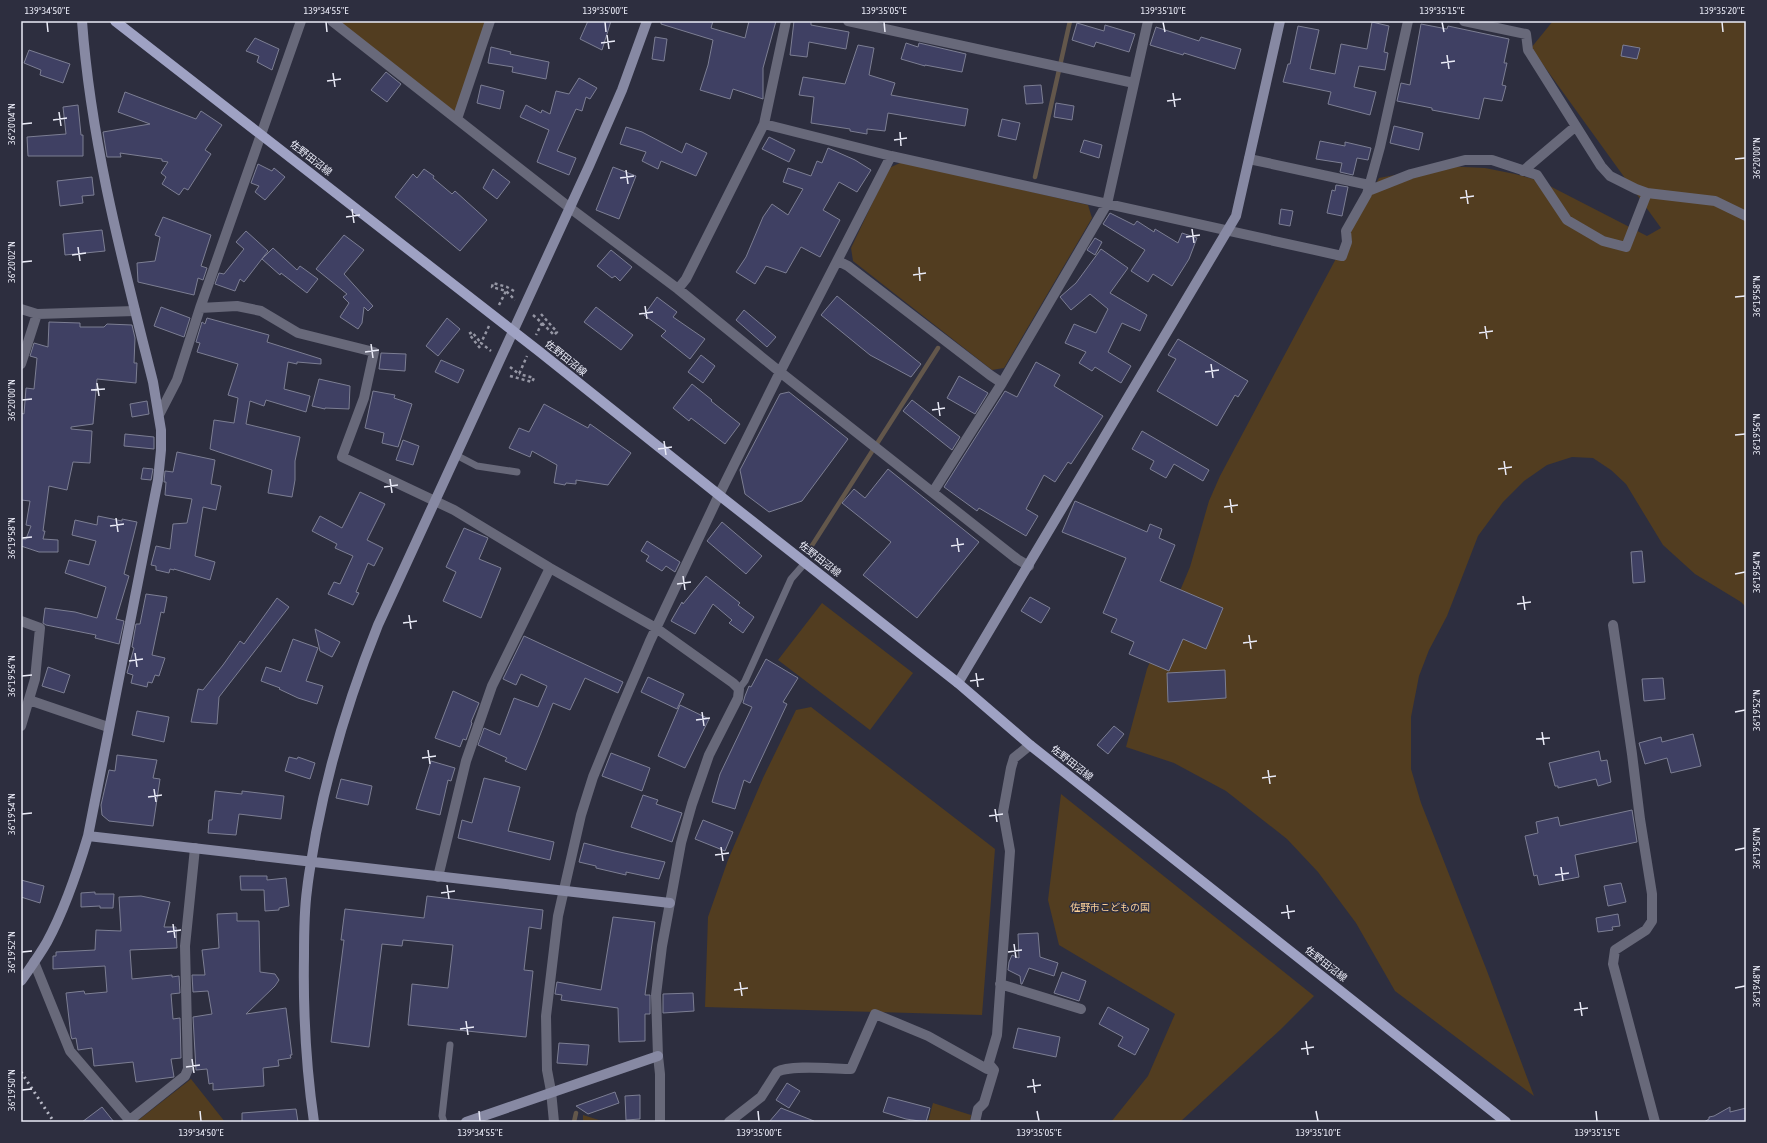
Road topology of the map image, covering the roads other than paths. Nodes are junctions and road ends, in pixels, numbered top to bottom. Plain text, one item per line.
1 (82, 21) edge
2 (115, 21) edge
3 (301, 21) edge
4 (332, 21) edge
5 (490, 21) edge
6 (646, 21) edge
7 (786, 21) edge
8 (848, 21) edge
9 (1148, 21) edge
10 (1280, 21) edge
11 (1408, 21) edge
12 (1464, 21) edge
13 (1134, 83) junction
14 (457, 119) junction
15 (764, 124) junction
16 (1576, 126) junction
17 (260, 133) junction
18 (891, 156) junction
19 (1249, 159) junction
20 (1523, 171) junction
21 (1368, 188) junction
22 (1647, 193) junction
23 (1107, 204) junction
24 (570, 208) junction
25 (1746, 216) edge
26 (1228, 230) junction
27 (838, 261) junction
28 (678, 289) junction
29 (200, 308) junction
30 (21, 309) edge
31 (135, 311) junction
32 (37, 314) junction
33 (512, 330) junction
34 (21, 364) edge
35 (780, 372) junction
36 (1002, 382) junction
37 (160, 413) junction
38 (456, 455) junction
39 (517, 472) dead end
40 (933, 492) junction
41 (719, 495) junction
42 (435, 501) junction
43 (805, 563) junction
44 (1029, 566) junction
45 (550, 568) junction
46 (21, 621) edge
47 (1613, 625) dead end
48 (656, 628) junction
49 (958, 683) junction
50 (739, 689) junction
51 (29, 700) junction
52 (21, 726) edge
53 (108, 727) junction
54 (1030, 745) junction
55 (88, 836) junction
56 (195, 848) junction
57 (311, 862) junction
58 (438, 877) junction
59 (563, 891) junction
60 (670, 903) junction
61 (34, 962) junction
62 (21, 981) edge
63 (1000, 984) junction
64 (1081, 1009) dead end
65 (450, 1045) dead end
66 (658, 1056) junction
67 (989, 1064) junction
68 (551, 1091) junction
69 (130, 1121) edge
70 (314, 1122) edge
71 (444, 1122) edge
72 (466, 1122) edge
73 (554, 1122) edge
74 (660, 1122) edge
75 (729, 1122) edge
76 (975, 1122) edge
77 (1506, 1122) edge
78 (1655, 1122) edge

1 - 31 street
2 - 17 main road, 佐野田沼線
3 - 17 street
4 - 14 street
5 - 14 street
6 - 24 street
7 - 15 street
8 - 13 street
9 - 13 street
10 - 19 street
11 - 21 street
12 - 16 street
13 - 23 street
14 - 24 street
15 - 18 street
15 - 28 street
16 - 20 street
16 - 22 street
17 - 29 street
17 - 33 main road, 佐野田沼線
18 - 23 street
18 - 27 street
19 - 21 street
19 - 26 street
20 - 21 street
20 - 22 street
21 - 26 street
22 - 25 street
23 - 26 street
23 - 36 street
24 - 28 street
24 - 33 street
26 - 44 street
27 - 35 street
27 - 36 street
28 - 35 street
29 - 37 street
29 - 42 street
30 - 32 street
31 - 32 street
31 - 37 street
32 - 34 street
33 - 38 street
33 - 41 main road, 佐野田沼線
35 - 40 street
35 - 41 street
36 - 40 street
37 - 53 street
38 - 39 lane
38 - 42 street
40 - 44 street
41 - 43 main road, 佐野田沼線
41 - 48 street
42 - 45 street
42 - 57 street
43 - 49 main road, 佐野田沼線
43 - 50 lane
44 - 49 street
45 - 48 street
45 - 58 street
46 - 51 street
47 - 78 street
48 - 50 street
48 - 59 street
49 - 54 main road, 佐野田沼線
50 - 60 street
51 - 52 street
51 - 53 street
53 - 55 street
54 - 63 street
54 - 77 main road, 佐野田沼線
55 - 56 street
55 - 61 street
56 - 57 street
56 - 69 street
57 - 58 street
57 - 70 street
58 - 59 street
59 - 60 street
59 - 68 street
60 - 66 street
61 - 62 street
61 - 69 street
63 - 64 street
63 - 67 street
65 - 71 lane
66 - 68 street
66 - 74 street
67 - 75 street
67 - 76 street
68 - 72 street
68 - 73 street

